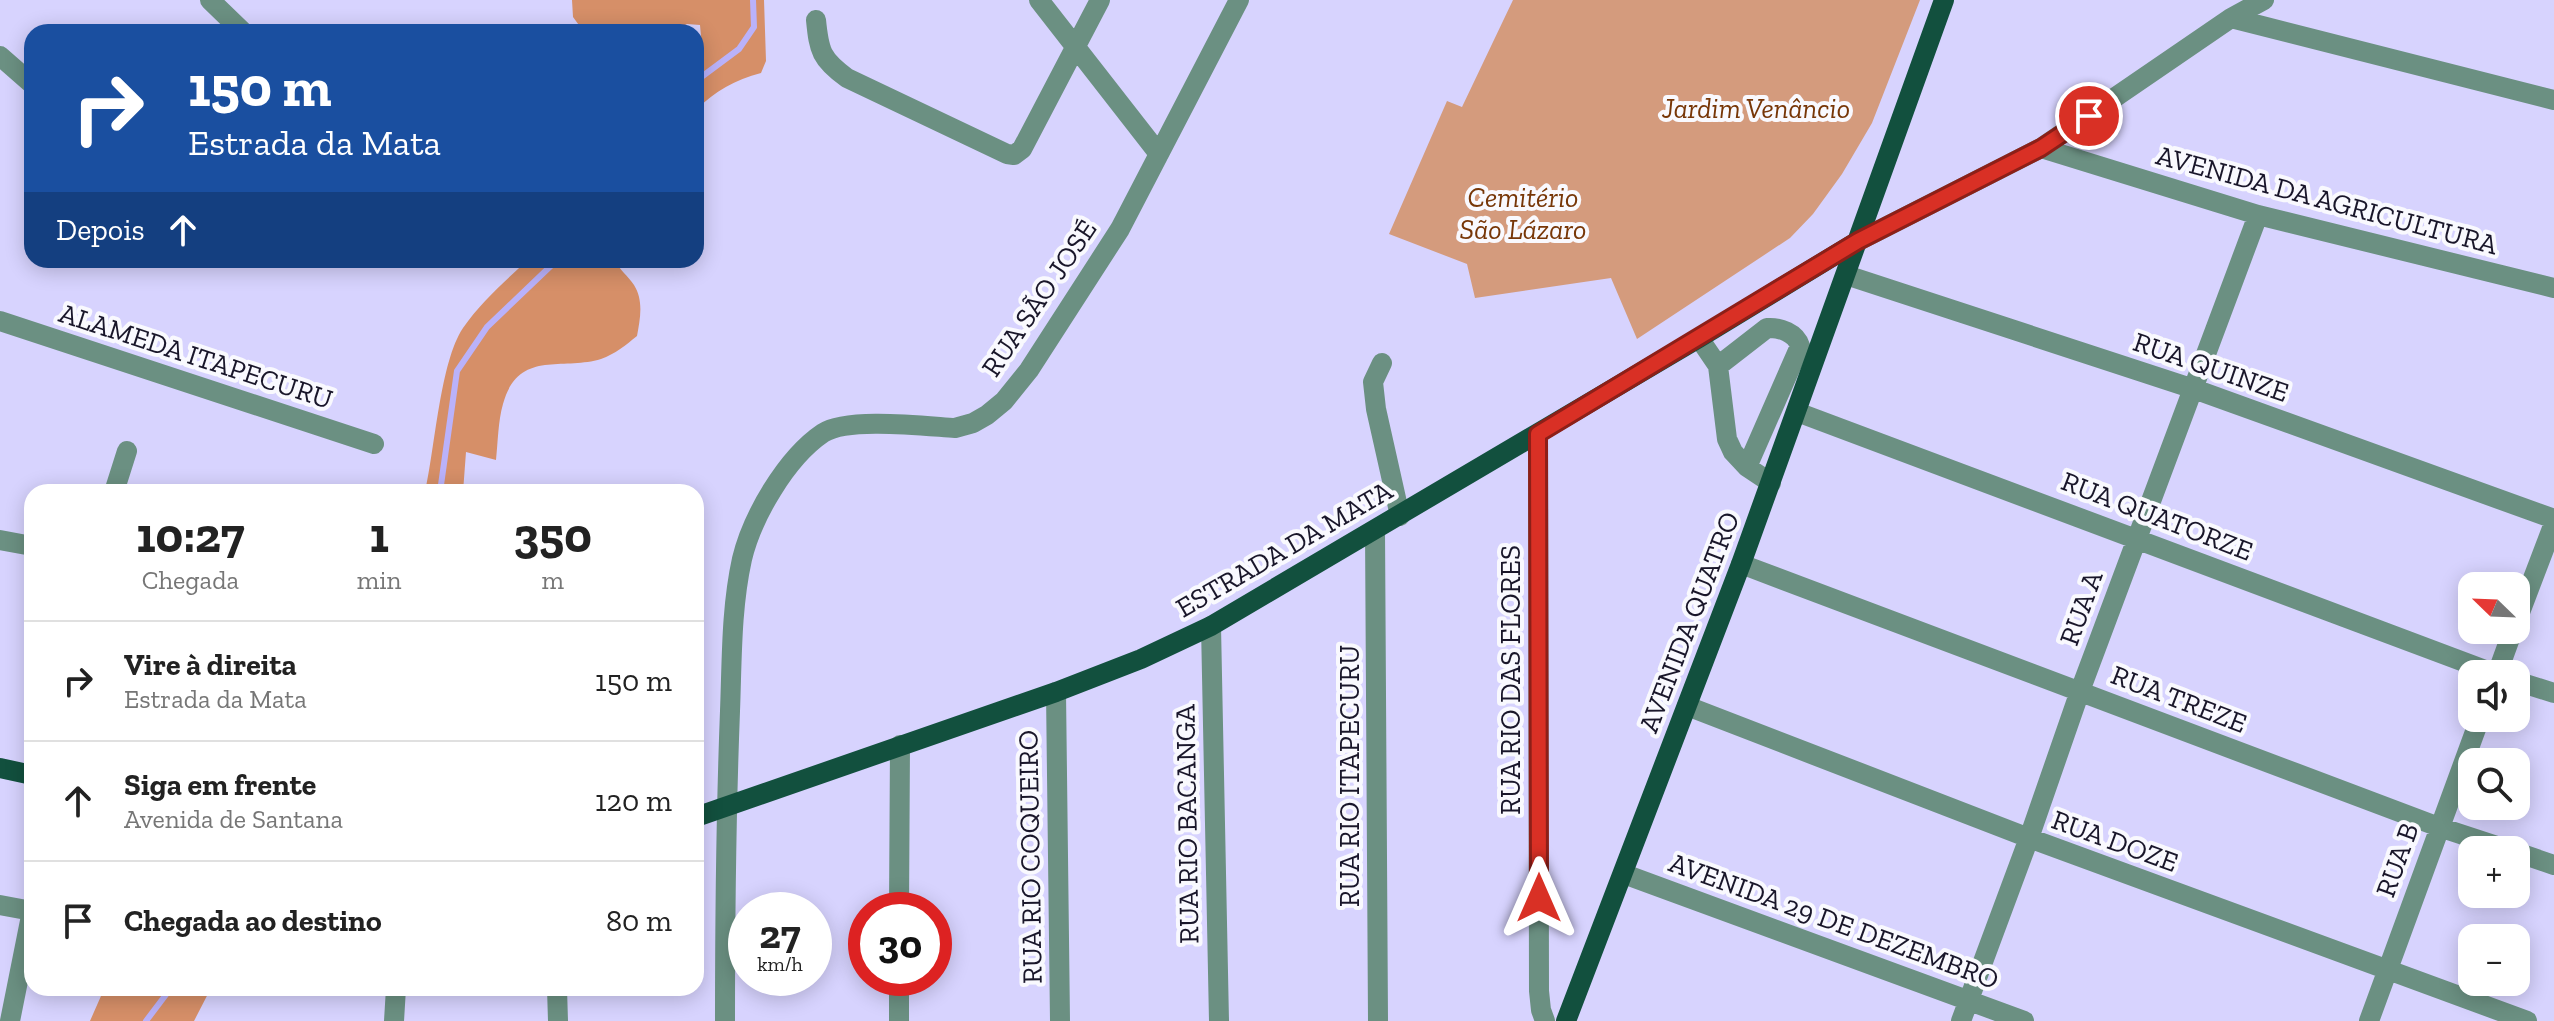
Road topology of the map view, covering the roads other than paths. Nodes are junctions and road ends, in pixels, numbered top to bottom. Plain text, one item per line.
1 (210, 0) edge
2 (1039, 0) edge
3 (1100, 0) edge
4 (1239, 0) edge
5 (1944, 0) edge
6 (2264, 0) edge
7 (2231, 18) junction
8 (816, 20) dead end
9 (235, 24) edge
10 (1074, 46) junction
11 (0, 56) edge
12 (24, 77) edge
13 (2554, 100) edge
14 (2041, 148) junction
15 (1159, 154) junction
16 (2258, 215) junction
17 (1858, 241) junction
18 (1846, 275) junction
19 (2554, 288) edge
20 (0, 321) edge
21 (1699, 338) junction
22 (1382, 363) dead end
23 (1718, 366) junction
24 (2194, 389) junction
25 (1797, 412) junction
26 (1538, 434) junction
27 (374, 444) dead end
28 (127, 451) dead end
29 (1747, 467) junction
30 (1771, 483) junction
31 (117, 484) edge
32 (1400, 516) junction
33 (2554, 521) edge
34 (1375, 530) junction
35 (2136, 538) junction
36 (0, 540) edge
37 (24, 544) edge
38 (1741, 564) junction
39 (2530, 585) edge
40 (1211, 626) junction
41 (2459, 660) edge
42 (2530, 685) edge
43 (2080, 691) junction
44 (1056, 692) junction
45 (2554, 693) edge
46 (1687, 706) junction
47 (2475, 732) edge
48 (900, 745) junction
49 (0, 768) edge
50 (24, 773) edge
51 (726, 807) junction
52 (704, 814) edge
53 (2439, 827) junction
54 (2466, 836) edge
55 (2029, 838) junction
56 (2530, 857) edge
57 (2554, 865) edge
58 (1624, 874) junction
59 (899, 892) edge
60 (0, 905) edge
61 (24, 910) edge
62 (24, 951) edge
63 (2388, 972) junction
64 (396, 996) edge
65 (557, 996) edge
66 (899, 996) edge
67 (1969, 1001) junction
68 (10, 1021) edge
69 (394, 1021) edge
70 (558, 1021) edge
71 (725, 1021) edge
72 (899, 1021) edge
73 (1060, 1021) edge
74 (1219, 1021) edge
75 (1378, 1021) edge
76 (1545, 1021) edge
77 (1566, 1021) edge
78 (1961, 1021) edge
79 (2024, 1021) edge
80 (2369, 1021) edge
81 (2527, 1021) edge

1 - 9 street
2 - 10 street
3 - 10 street
4 - 15 street, RUA SÃO JOSÉ
5 - 17 main road, AVENIDA QUATRO
6 - 7 street
7 - 13 street
7 - 14 street
8 - 10 street
10 - 15 street
11 - 12 street
14 - 16 street, AVENIDA DA AGRICULTURA
14 - 17 street
15 - 51 street, RUA SÃO JOSÉ
16 - 19 street, AVENIDA DA AGRICULTURA
16 - 24 street, RUA A
17 - 18 main road, AVENIDA QUATRO
17 - 21 main road, ESTRADA DA MATA
18 - 24 street, RUA QUINZE
18 - 25 main road, AVENIDA QUATRO
20 - 27 street, ALAMEDA ITAPECURU
21 - 23 street
21 - 26 main road, ESTRADA DA MATA
22 - 32 street
23 - 29 street
23 - 29 street
24 - 33 street, RUA QUINZE
24 - 35 street, RUA A
25 - 30 main road, AVENIDA QUATRO
25 - 35 street, RUA QUATORZE
26 - 32 main road, ESTRADA DA MATA
26 - 76 street, RUA RIO DAS FLORES
28 - 31 street
29 - 30 street
30 - 38 main road, AVENIDA QUATRO
32 - 34 main road, ESTRADA DA MATA
33 - 39 street
34 - 40 main road, ESTRADA DA MATA
34 - 75 street, RUA RIO ITAPECURU
35 - 41 street, RUA QUATORZE
35 - 43 street, RUA A
36 - 37 street
38 - 43 street, RUA TREZE
38 - 46 main road, AVENIDA QUATRO
40 - 44 main road, ESTRADA DA MATA
40 - 74 street, RUA RIO BACANGA
42 - 45 street
43 - 53 street, RUA TREZE
43 - 55 street, RUA A
44 - 48 main road, ESTRADA DA MATA
44 - 73 street, RUA RIO COQUEIRO
46 - 55 street, RUA DOZE
46 - 58 main road, AVENIDA QUATRO
47 - 53 street, RUA B
48 - 51 main road, ESTRADA DA MATA
48 - 59 street
49 - 50 main road
51 - 52 main road, ESTRADA DA MATA
51 - 71 street, RUA SÃO JOSÉ
53 - 54 street, RUA TREZE
53 - 63 street, RUA B
55 - 63 street, RUA DOZE
55 - 67 street, RUA A
56 - 57 street
58 - 67 street, AVENIDA 29 DE DEZEMBRO
58 - 77 main road, AVENIDA QUATRO
60 - 61 street
62 - 68 street
63 - 80 street, RUA B
63 - 81 street, RUA DOZE
64 - 69 street
65 - 70 street
66 - 72 street
67 - 78 street, RUA A
67 - 79 street, AVENIDA 29 DE DEZEMBRO

